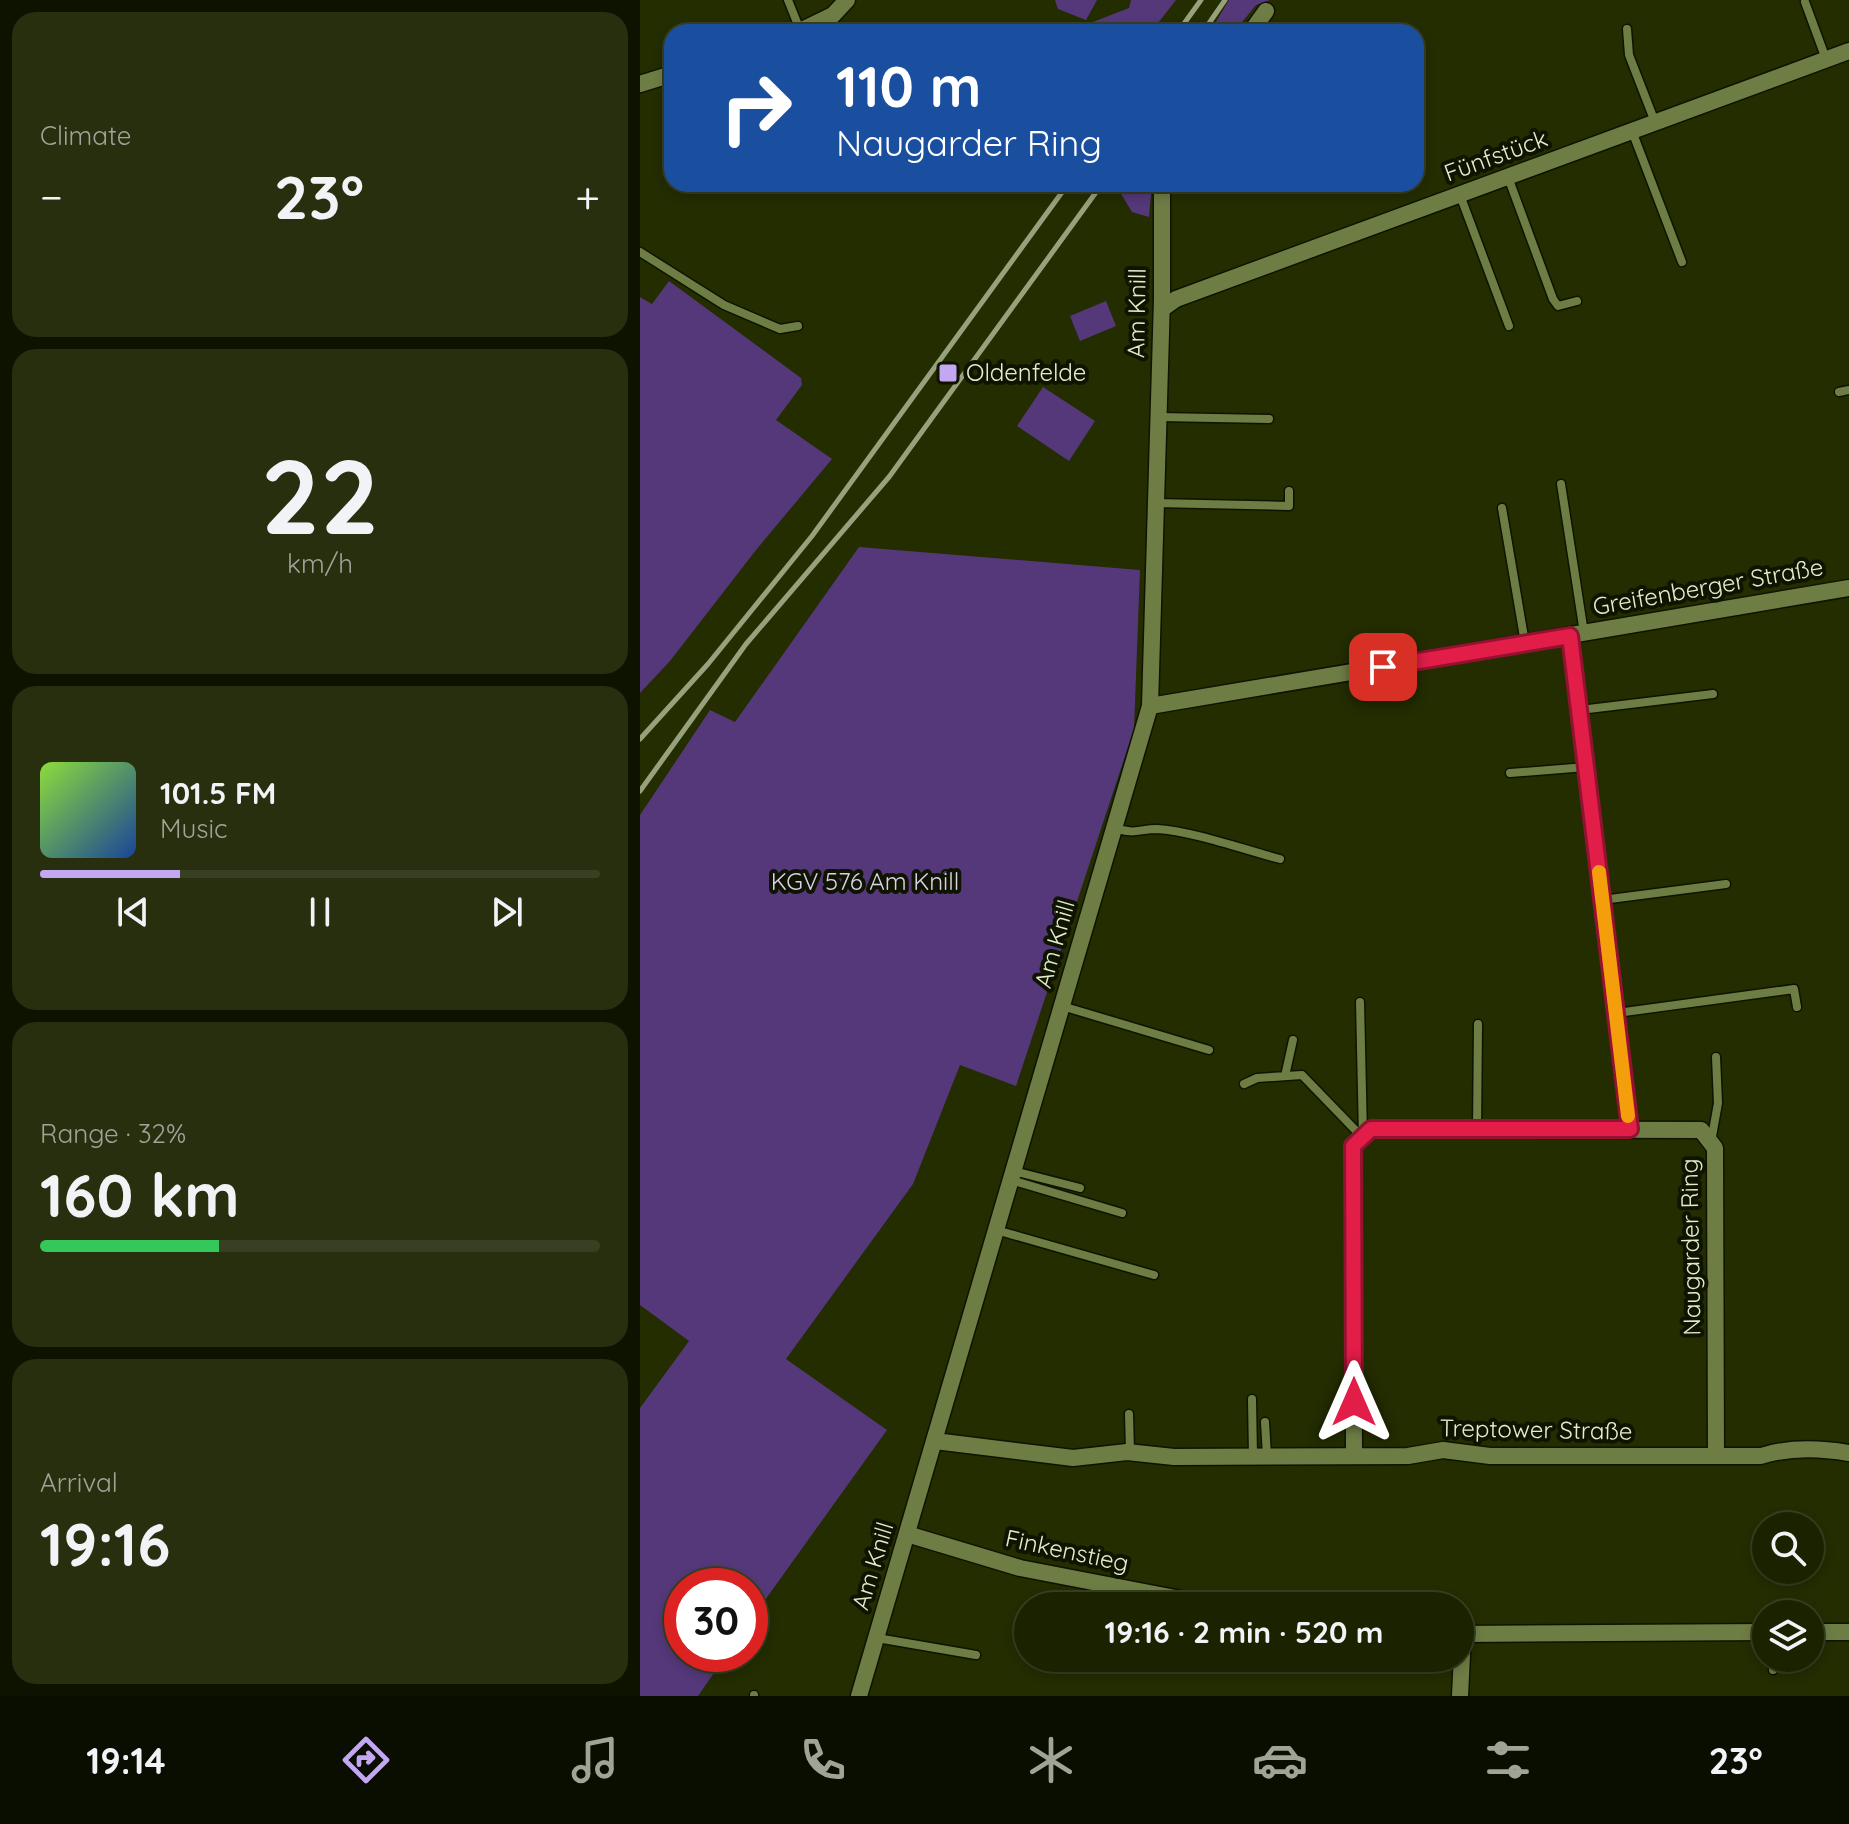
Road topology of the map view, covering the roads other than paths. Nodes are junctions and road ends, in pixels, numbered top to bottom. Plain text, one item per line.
1 (788, 0) edge
2 (847, 0) edge
3 (1805, 2) dead end
4 (1266, 11) dead end
5 (827, 17) edge
6 (796, 24) edge
7 (1257, 24) edge
8 (1627, 29) dead end
9 (1849, 51) edge
10 (1827, 60) junction
11 (664, 76) edge
12 (640, 84) edge
13 (1655, 123) junction
14 (1632, 131) junction
15 (1508, 177) junction
16 (1162, 192) edge
17 (1460, 195) junction
18 (640, 252) edge
19 (1682, 262) dead end
20 (1577, 301) dead end
21 (1162, 309) junction
22 (798, 326) dead end
23 (1509, 326) dead end
24 (1849, 390) edge
25 (1839, 392) dead end
26 (1158, 417) junction
27 (1269, 419) dead end
28 (1561, 484) dead end
29 (1289, 491) dead end
30 (1155, 503) junction
31 (1502, 508) dead end
32 (1849, 588) edge
33 (1577, 634) junction
34 (1525, 643) junction
35 (1713, 694) dead end
36 (1150, 706) junction
37 (1579, 710) junction
38 (1586, 767) junction
39 (1510, 773) dead end
40 (1114, 828) junction
41 (1280, 859) dead end
42 (1726, 884) dead end
43 (1602, 900) junction
44 (1360, 1002) dead end
45 (1062, 1006) junction
46 (1797, 1007) dead end
47 (1616, 1013) junction
48 (1478, 1024) dead end
49 (1293, 1040) dead end
50 (1209, 1050) dead end
51 (1716, 1057) dead end
52 (1285, 1076) junction
53 (1244, 1084) dead end
54 (1477, 1129) junction
55 (1630, 1129) junction
56 (1363, 1138) junction
57 (1711, 1143) junction
58 (1012, 1176) junction
59 (1080, 1188) dead end
60 (1122, 1213) dead end
61 (996, 1230) junction
62 (1154, 1275) dead end
63 (1252, 1399) dead end
64 (1129, 1414) dead end
65 (1265, 1422) dead end
66 (935, 1441) junction
67 (1130, 1452) junction
68 (1849, 1453) edge
69 (1354, 1456) junction
70 (1716, 1456) junction
71 (1260, 1457) junction
72 (907, 1534) junction
73 (1144, 1592) edge
74 (1752, 1632) edge
75 (1824, 1632) edge
76 (1849, 1632) edge
77 (1474, 1634) edge
78 (877, 1638) junction
79 (976, 1655) dead end
80 (1460, 1672) edge
81 (859, 1696) edge
82 (1460, 1696) edge

1 - 6 lane
2 - 5 street
3 - 10 lane
4 - 7 street
8 - 13 lane
9 - 10 street, Fünfstück
10 - 13 street, Fünfstück
11 - 12 street
13 - 14 street, Fünfstück
14 - 15 street, Fünfstück
14 - 19 lane
15 - 17 street, Fünfstück
15 - 20 lane
16 - 21 street, Am Knill
17 - 21 street, Fünfstück
17 - 23 lane
18 - 22 lane
21 - 26 street, Am Knill
24 - 25 lane
26 - 27 lane
26 - 30 street, Am Knill
28 - 33 lane
29 - 30 lane
30 - 36 street, Am Knill
31 - 34 lane
32 - 33 street, Greifenberger Straße
33 - 34 street, Greifenberger Straße
33 - 37 street
34 - 36 street, Greifenberger Straße
35 - 37 lane
36 - 40 street, Am Knill
37 - 38 street
38 - 39 lane
38 - 43 street
40 - 41 lane
40 - 45 street, Am Knill
42 - 43 lane
43 - 47 street
44 - 56 lane
45 - 50 lane
45 - 58 street, Am Knill
46 - 47 lane
47 - 55 street
48 - 54 lane
49 - 52 lane
51 - 57 lane
52 - 53 lane
52 - 56 lane
54 - 55 street, Naugarder Ring
54 - 56 street, Naugarder Ring
55 - 57 street, Naugarder Ring
56 - 69 street
57 - 70 street, Naugarder Ring
58 - 59 lane
58 - 60 lane
58 - 61 street, Am Knill
61 - 62 lane
61 - 66 street, Am Knill
63 - 71 lane
64 - 67 lane
65 - 71 lane
66 - 67 street, Treptower Straße
66 - 72 street, Am Knill
67 - 71 street, Treptower Straße
68 - 70 street, Treptower Straße
69 - 70 street, Treptower Straße
69 - 71 street, Treptower Straße
72 - 73 street, Finkenstieg
72 - 78 street, Am Knill
74 - 77 street
75 - 76 street
78 - 79 lane
78 - 81 street, Am Knill
80 - 82 street

